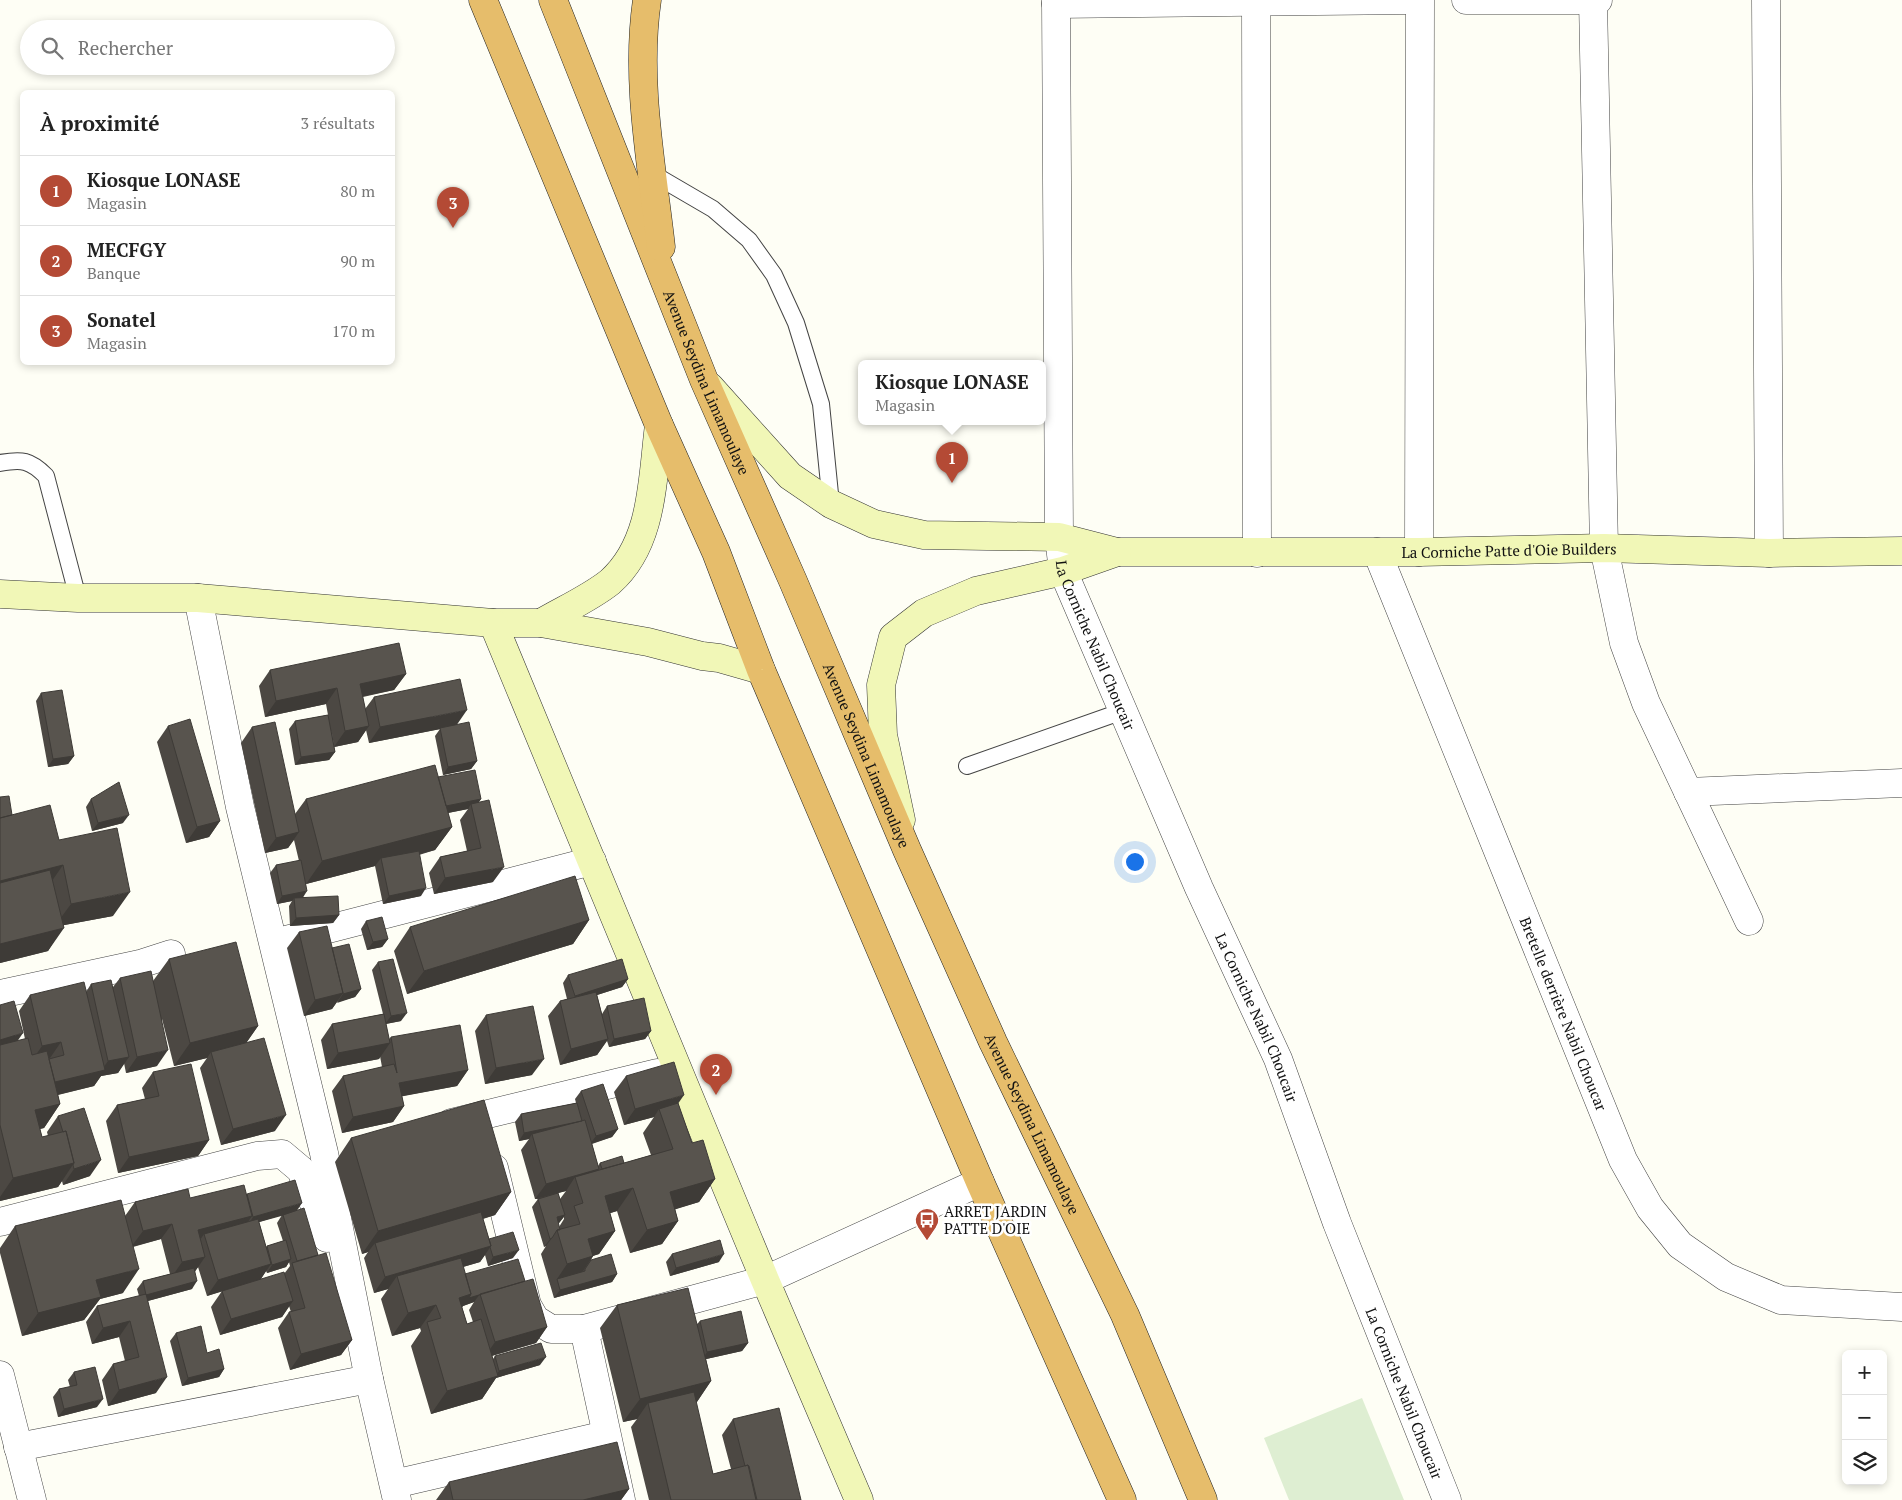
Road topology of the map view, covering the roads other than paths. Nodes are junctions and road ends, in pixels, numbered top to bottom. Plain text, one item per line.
1 (483, 0) edge
2 (553, 0) edge
3 (647, 0) edge
4 (1413, 0) edge
5 (1420, 0) edge
6 (1466, 0) edge
7 (1593, 0) edge
8 (1598, 0) edge
9 (1766, 0) edge
10 (1256, 1) edge
11 (1056, 2) edge
12 (653, 174) junction
13 (665, 280) junction
14 (704, 380) junction
15 (659, 426) junction
16 (0, 463) edge
17 (832, 504) junction
18 (1059, 537) junction
19 (1604, 548) junction
20 (1902, 551) edge
21 (1117, 552) junction
22 (1376, 552) junction
23 (1419, 552) junction
24 (1256, 553) junction
25 (1769, 553) junction
26 (1063, 571) junction
27 (0, 594) edge
28 (78, 598) junction
29 (198, 598) junction
30 (492, 623) junction
31 (541, 623) junction
32 (761, 670) junction
33 (1123, 711) junction
34 (967, 766) dead end
35 (1902, 783) edge
36 (1688, 792) junction
37 (907, 850) junction
38 (592, 861) junction
39 (1749, 921) dead end
40 (274, 943) junction
41 (171, 954) dead end
42 (0, 994) edge
43 (678, 1068) junction
44 (481, 1116) junction
45 (426, 1129) edge
46 (352, 1147) edge
47 (324, 1153) junction
48 (980, 1182) junction
49 (0, 1222) edge
50 (347, 1274) junction
51 (765, 1280) junction
52 (1902, 1307) edge
53 (584, 1329) junction
54 (0, 1375) edge
55 (369, 1379) junction
56 (606, 1435) junction
57 (18, 1447) junction
58 (395, 1492) edge
59 (32, 1500) edge
60 (621, 1500) edge
61 (859, 1500) edge
62 (1122, 1500) edge
63 (1203, 1500) edge
64 (1447, 1500) edge

1 - 15 highway
2 - 13 highway, Avenue Seydina Limamoulaye
3 - 12 highway
4 - 10 street
5 - 23 street
6 - 7 street
7 - 8 street
7 - 19 street
9 - 25 street
10 - 11 street
10 - 24 street
11 - 18 street, La Corniche Nabil Choucair
12 - 13 highway
12 - 17 lane
13 - 14 highway, Avenue Seydina Limamoulaye
14 - 17 street
14 - 37 highway, Avenue Seydina Limamoulaye
15 - 31 street
15 - 32 highway
16 - 28 lane
17 - 18 street
18 - 21 street
18 - 26 street, La Corniche Nabil Choucair
19 - 23 street, La Corniche Patte d'Oie Builders
19 - 25 street, La Corniche Patte d'Oie Builders
19 - 36 street
20 - 25 street, La Corniche Patte d'Oie Builders
21 - 24 street, La Corniche Patte d'Oie Builders
21 - 26 street
22 - 23 street, La Corniche Patte d'Oie Builders
22 - 24 street, La Corniche Patte d'Oie Builders
22 - 52 street, Bretelle derrière Nabil Choucar
26 - 33 street, La Corniche Nabil Choucair
26 - 37 street
27 - 28 street
28 - 29 street
29 - 30 street
29 - 40 street
30 - 31 street
30 - 38 street
31 - 32 street
32 - 48 highway
33 - 34 lane
33 - 64 street, La Corniche Nabil Choucair
35 - 36 street
36 - 39 street
37 - 63 highway, Avenue Seydina Limamoulaye
38 - 40 street
38 - 43 street
40 - 47 street
41 - 42 street
43 - 44 street
43 - 51 street
44 - 45 street
44 - 53 street
46 - 47 street
47 - 50 street
48 - 51 street
48 - 62 highway
49 - 50 street
50 - 55 street
51 - 53 street
51 - 61 street
53 - 56 street
54 - 57 street
55 - 57 street
55 - 58 street
56 - 58 street
56 - 60 street
57 - 59 street

